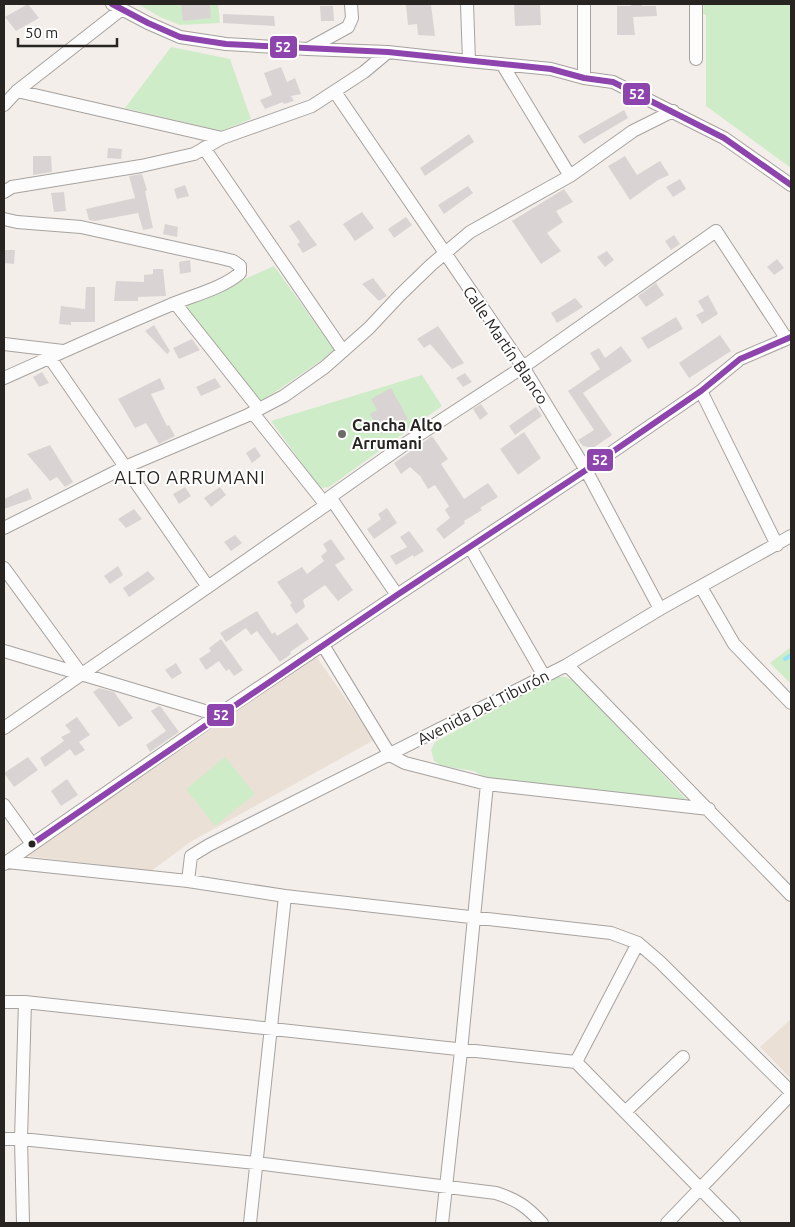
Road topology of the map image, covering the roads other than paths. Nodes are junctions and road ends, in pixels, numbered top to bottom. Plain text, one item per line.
1 (351, 4) edge
2 (467, 4) edge
3 (584, 4) edge
4 (696, 4) edge
5 (117, 7) edge
6 (306, 50) junction
7 (388, 52) junction
8 (469, 60) junction
9 (696, 60) dead end
10 (502, 64) junction
11 (584, 78) junction
12 (17, 92) junction
13 (335, 92) junction
14 (4, 105) edge
15 (673, 111) junction
16 (222, 138) junction
17 (204, 148) junction
18 (570, 176) junction
19 (791, 185) edge
20 (4, 192) edge
21 (4, 219) edge
22 (444, 254) junction
23 (175, 303) junction
24 (788, 338) edge
25 (4, 344) edge
26 (65, 351) junction
27 (344, 351) junction
28 (50, 358) junction
29 (523, 367) junction
30 (4, 378) edge
31 (701, 391) junction
32 (256, 411) junction
33 (125, 467) junction
34 (586, 470) junction
35 (328, 501) junction
36 (4, 528) edge
37 (791, 536) edge
38 (777, 545) junction
39 (470, 547) junction
40 (4, 568) edge
41 (208, 587) junction
42 (701, 587) junction
43 (396, 595) junction
44 (660, 609) junction
45 (323, 645) junction
46 (4, 650) edge
47 (567, 664) junction
48 (82, 674) junction
49 (544, 676) junction
50 (791, 703) edge
51 (218, 716) junction
52 (4, 728) edge
53 (390, 755) junction
54 (486, 784) junction
55 (4, 805) edge
56 (709, 809) junction
57 (32, 844) junction
58 (5, 863) edge
59 (188, 882) junction
60 (791, 895) edge
61 (285, 896) junction
62 (474, 918) junction
63 (638, 943) junction
64 (4, 1002) edge
65 (25, 1002) junction
66 (270, 1029) junction
67 (462, 1051) junction
68 (683, 1057) dead end
69 (576, 1062) junction
70 (791, 1093) edge
71 (625, 1112) junction
72 (4, 1139) edge
73 (21, 1139) junction
74 (256, 1163) junction
75 (446, 1187) junction
76 (700, 1189) junction
77 (23, 1223) edge
78 (250, 1223) edge
79 (442, 1223) edge
80 (542, 1223) edge
81 (667, 1223) edge
82 (734, 1223) edge

1 - 6 street
2 - 8 street
3 - 11 street
4 - 9 street
5 - 6 street
5 - 12 street
6 - 7 street
7 - 8 street
7 - 13 street
8 - 10 street
10 - 11 street
10 - 18 street
11 - 15 street
12 - 14 street
12 - 16 street
13 - 16 street
13 - 22 street, Calle Martín Blanco
15 - 18 street
15 - 19 street
16 - 17 street
17 - 20 street
17 - 27 street
18 - 22 street
21 - 23 street
22 - 27 street
22 - 29 street, Calle Martín Blanco
23 - 26 street
23 - 32 street
24 - 29 street
24 - 31 street
25 - 26 street
26 - 28 street
27 - 32 street
28 - 30 street
28 - 33 street
29 - 34 street, Calle Martín Blanco
29 - 35 street
31 - 34 street
31 - 38 street
32 - 33 street
32 - 35 street
33 - 36 street
33 - 41 street
34 - 39 street
34 - 44 street, Calle Martín Blanco
35 - 41 street
35 - 43 street
37 - 38 street, Avenida Del Tiburón
38 - 42 street, Avenida Del Tiburón
39 - 43 street
39 - 49 street
40 - 48 street
41 - 48 street
42 - 44 street, Avenida Del Tiburón
42 - 50 street
43 - 45 street
44 - 47 street, Avenida Del Tiburón
45 - 51 street
45 - 53 street
46 - 48 street
47 - 49 street, Avenida Del Tiburón
47 - 56 street
48 - 51 street
48 - 52 street
49 - 53 street, Avenida Del Tiburón
51 - 57 street
53 - 54 street
53 - 59 street, Avenida Del Tiburón
54 - 56 street
54 - 62 street
55 - 57 street
56 - 60 street
57 - 58 street
58 - 59 street
59 - 61 street
61 - 62 street
61 - 66 street
62 - 63 street
62 - 67 street
63 - 69 street
63 - 70 street
64 - 65 street
65 - 66 street
65 - 73 street
66 - 67 street
66 - 74 street
67 - 69 street
67 - 75 street
68 - 71 street
69 - 71 street
70 - 76 street
71 - 76 street
72 - 73 street
73 - 74 street
73 - 77 street
74 - 75 street
74 - 78 street
75 - 79 street
75 - 80 street
76 - 81 street
76 - 82 street

